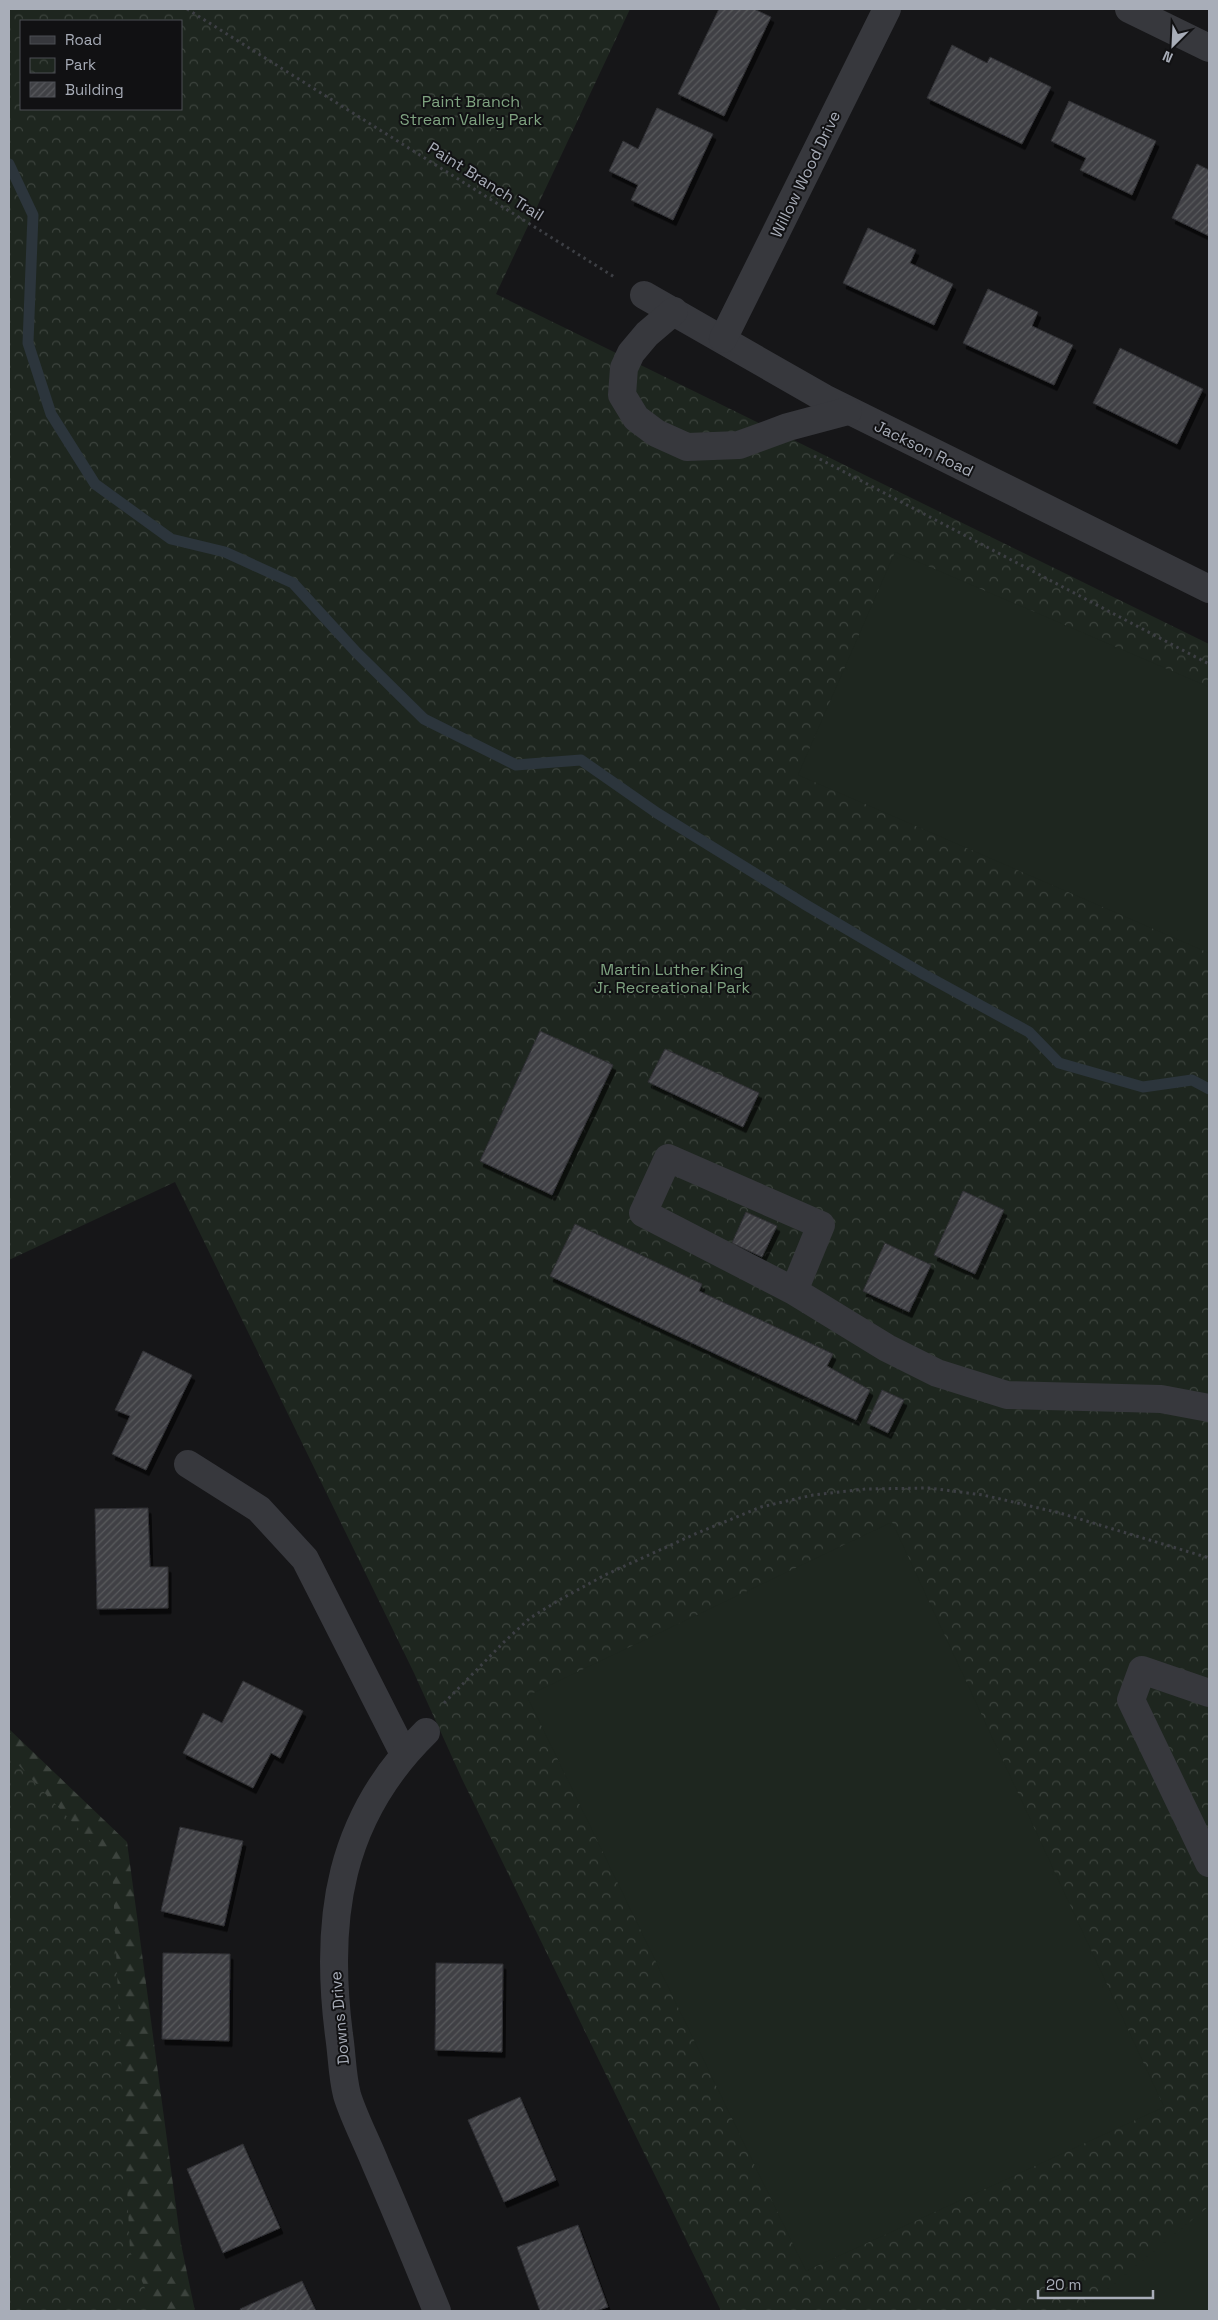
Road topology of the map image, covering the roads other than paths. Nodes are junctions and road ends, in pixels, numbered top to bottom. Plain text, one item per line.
1 (886, 9) edge
2 (1129, 9) edge
3 (1209, 48) edge
4 (644, 296) road end
5 (674, 312) junction
6 (724, 339) junction
7 (848, 411) junction
8 (1209, 589) edge
9 (794, 1290) junction
10 (1209, 1408) edge
11 (188, 1464) dead end
12 (1209, 1693) edge
13 (426, 1732) road end
14 (404, 1754) junction
15 (1209, 1864) edge
16 (437, 2311) edge

1 - 6 street, Willow Wood Drive
2 - 3 street
4 - 5 street, Jackson Road
5 - 6 street, Jackson Road
5 - 7 street
6 - 7 street, Jackson Road
7 - 8 street, Jackson Road
9 - 9 street
9 - 10 street
11 - 14 street
12 - 15 street
13 - 14 street, Downs Drive
14 - 16 street, Downs Drive

